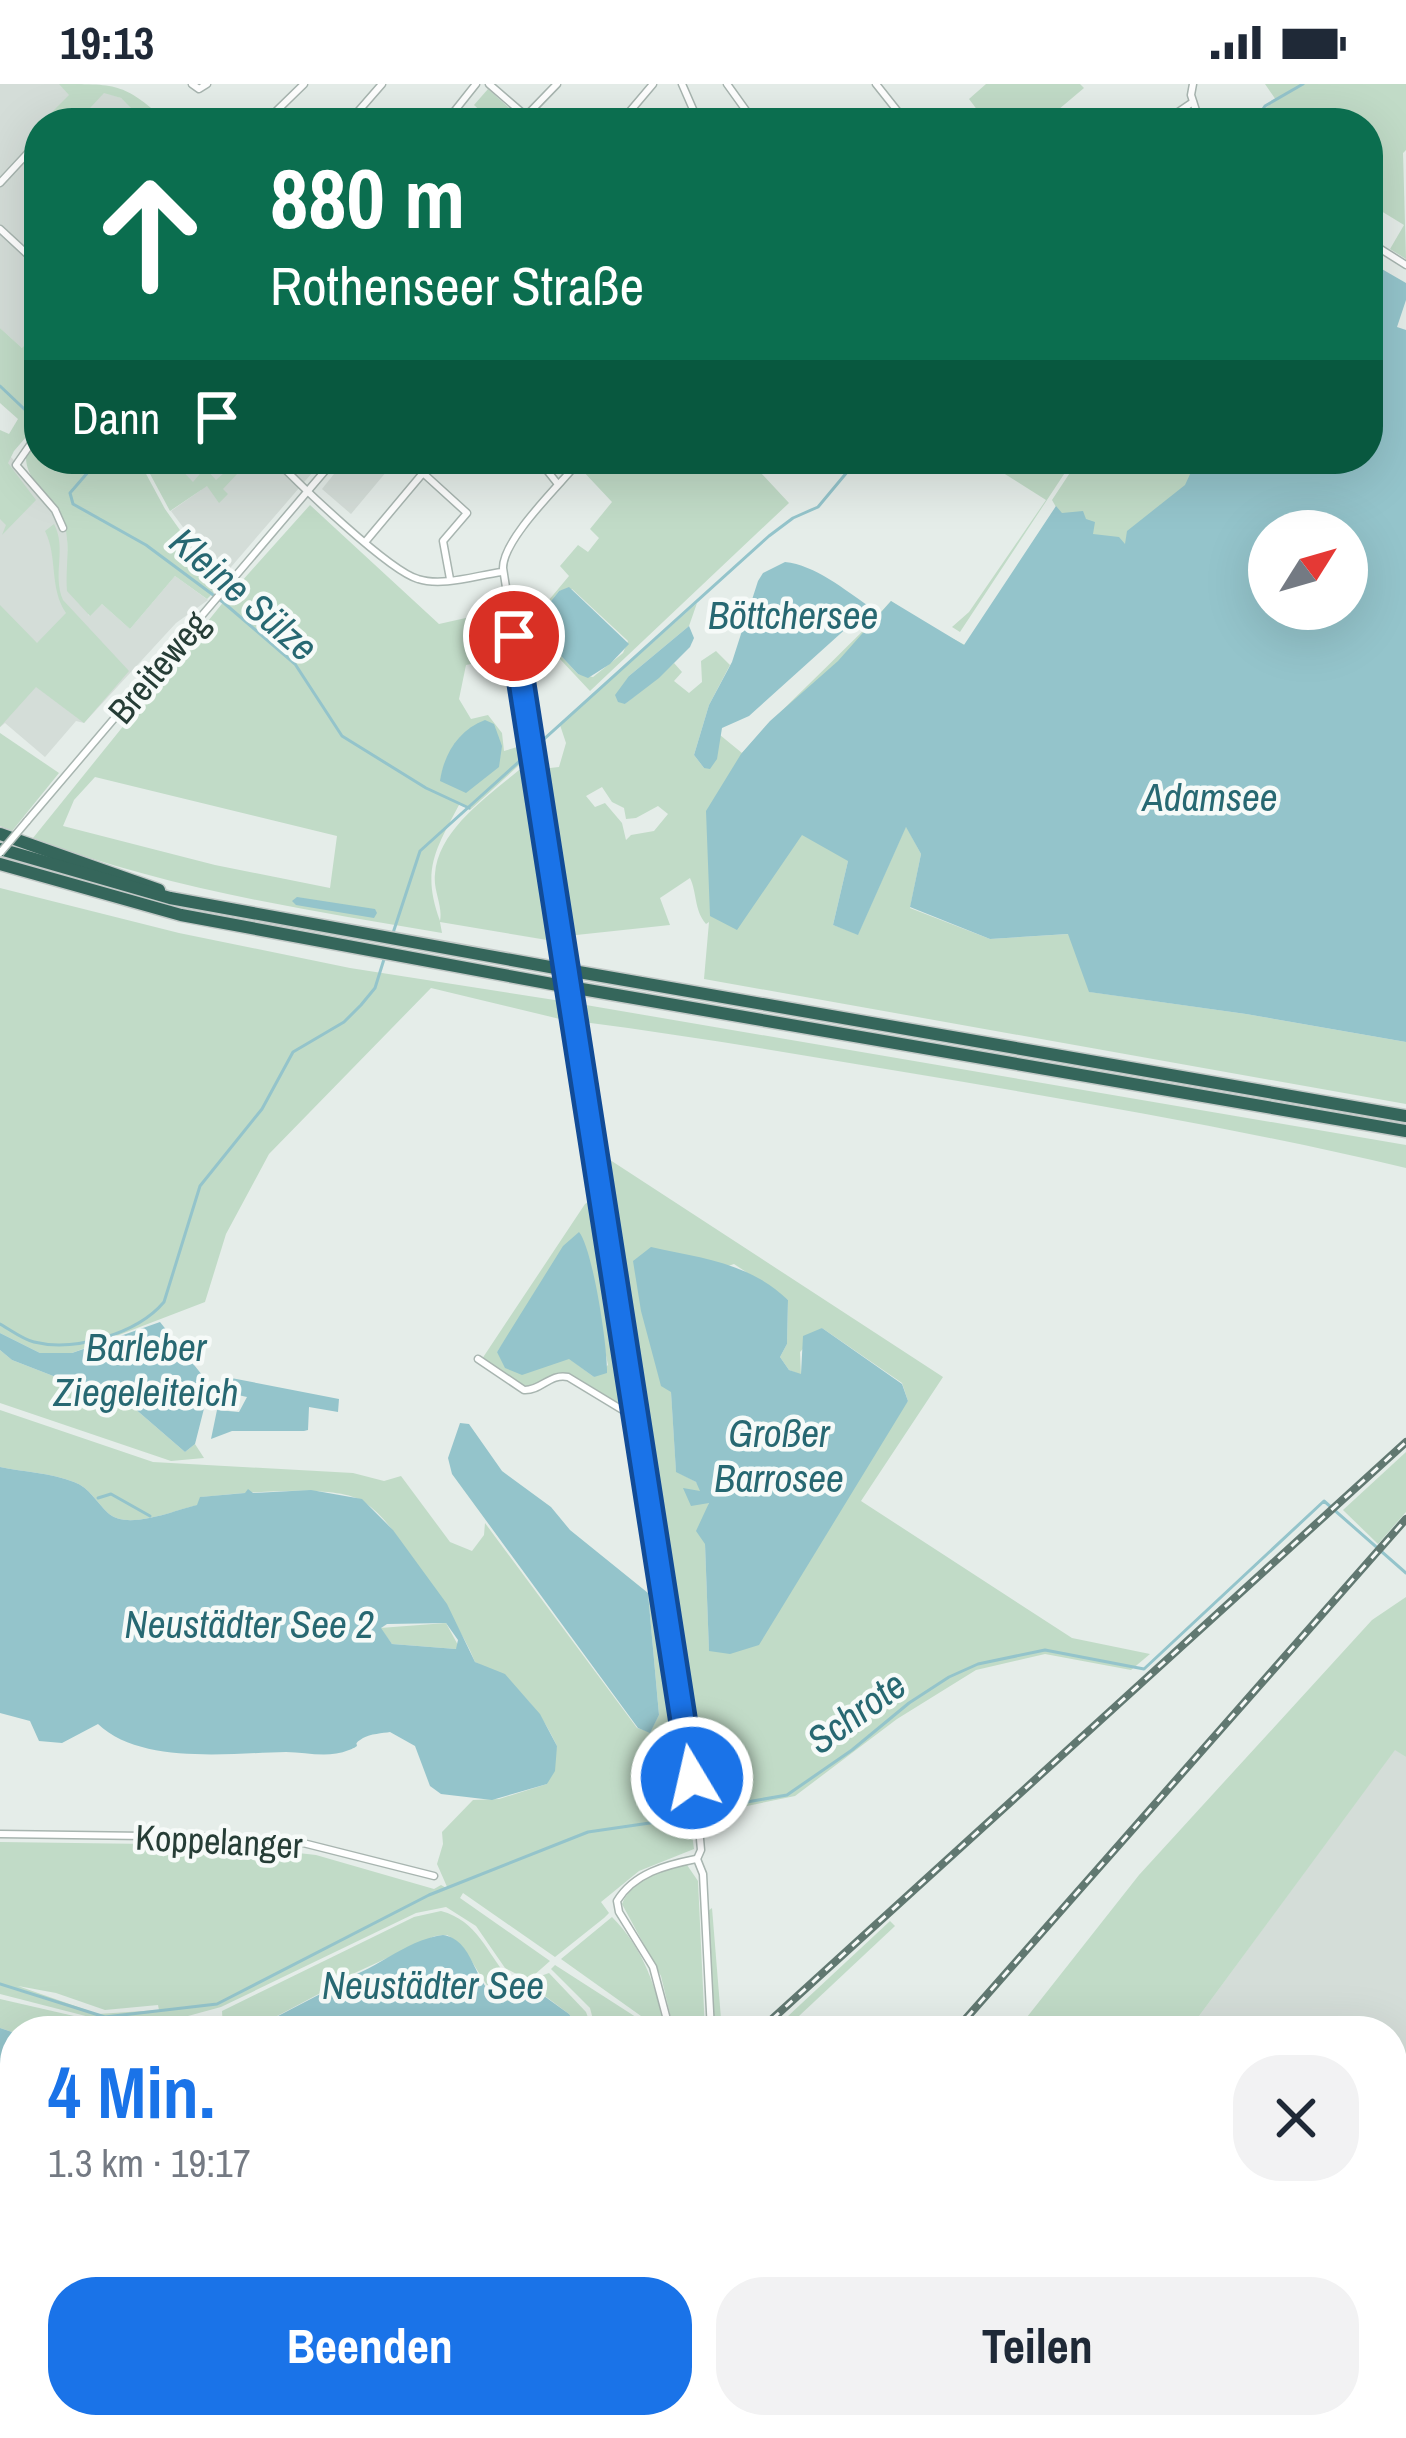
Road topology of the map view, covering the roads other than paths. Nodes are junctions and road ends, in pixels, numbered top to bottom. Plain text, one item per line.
1 (192, 84) edge
2 (207, 84) edge
3 (304, 84) edge
4 (382, 84) edge
5 (476, 84) edge
6 (489, 84) edge
7 (557, 84) edge
8 (653, 84) edge
9 (876, 84) edge
10 (1193, 84) edge
11 (1193, 102) junction
12 (279, 108) edge
13 (361, 108) edge
14 (457, 108) edge
15 (517, 108) edge
16 (534, 108) edge
17 (633, 108) edge
18 (895, 108) edge
19 (1184, 108) edge
20 (1195, 108) edge
21 (24, 157) edge
22 (0, 183) edge
23 (0, 229) edge
24 (24, 251) edge
25 (24, 450) edge
26 (290, 474) edge
27 (323, 474) edge
28 (422, 474) edge
29 (424, 474) edge
30 (550, 474) edge
31 (566, 474) edge
32 (557, 483) junction
33 (308, 492) junction
34 (62, 528) dead end
35 (366, 541) junction
36 (503, 572) junction
37 (450, 579) junction
38 (0, 834) edge
39 (0, 851) edge
40 (0, 868) edge
41 (170, 898) junction
42 (1406, 1116) edge
43 (1406, 1131) edge
44 (478, 1359) dead end
45 (635, 1417) junction
46 (0, 1834) edge
47 (697, 1859) junction
48 (434, 1876) dead end
49 (666, 2016) edge
50 (710, 2016) edge

1 - 2 street
3 - 12 street
4 - 13 street
5 - 14 street
6 - 15 street
7 - 16 street
8 - 17 street
9 - 18 street
10 - 11 street
11 - 19 street
11 - 20 street
21 - 22 street
23 - 24 street
25 - 34 street
26 - 33 street
27 - 33 street, Breiteweg
28 - 35 street
29 - 37 street
30 - 32 street
31 - 32 street
32 - 36 street
33 - 35 street
33 - 39 street, Breiteweg, bridge
35 - 37 street
36 - 37 street
36 - 45 street
38 - 41 highway
39 - 41 highway
40 - 43 highway
41 - 42 highway
44 - 45 street
45 - 47 street
46 - 48 street, Koppelanger
47 - 49 street
47 - 50 street

